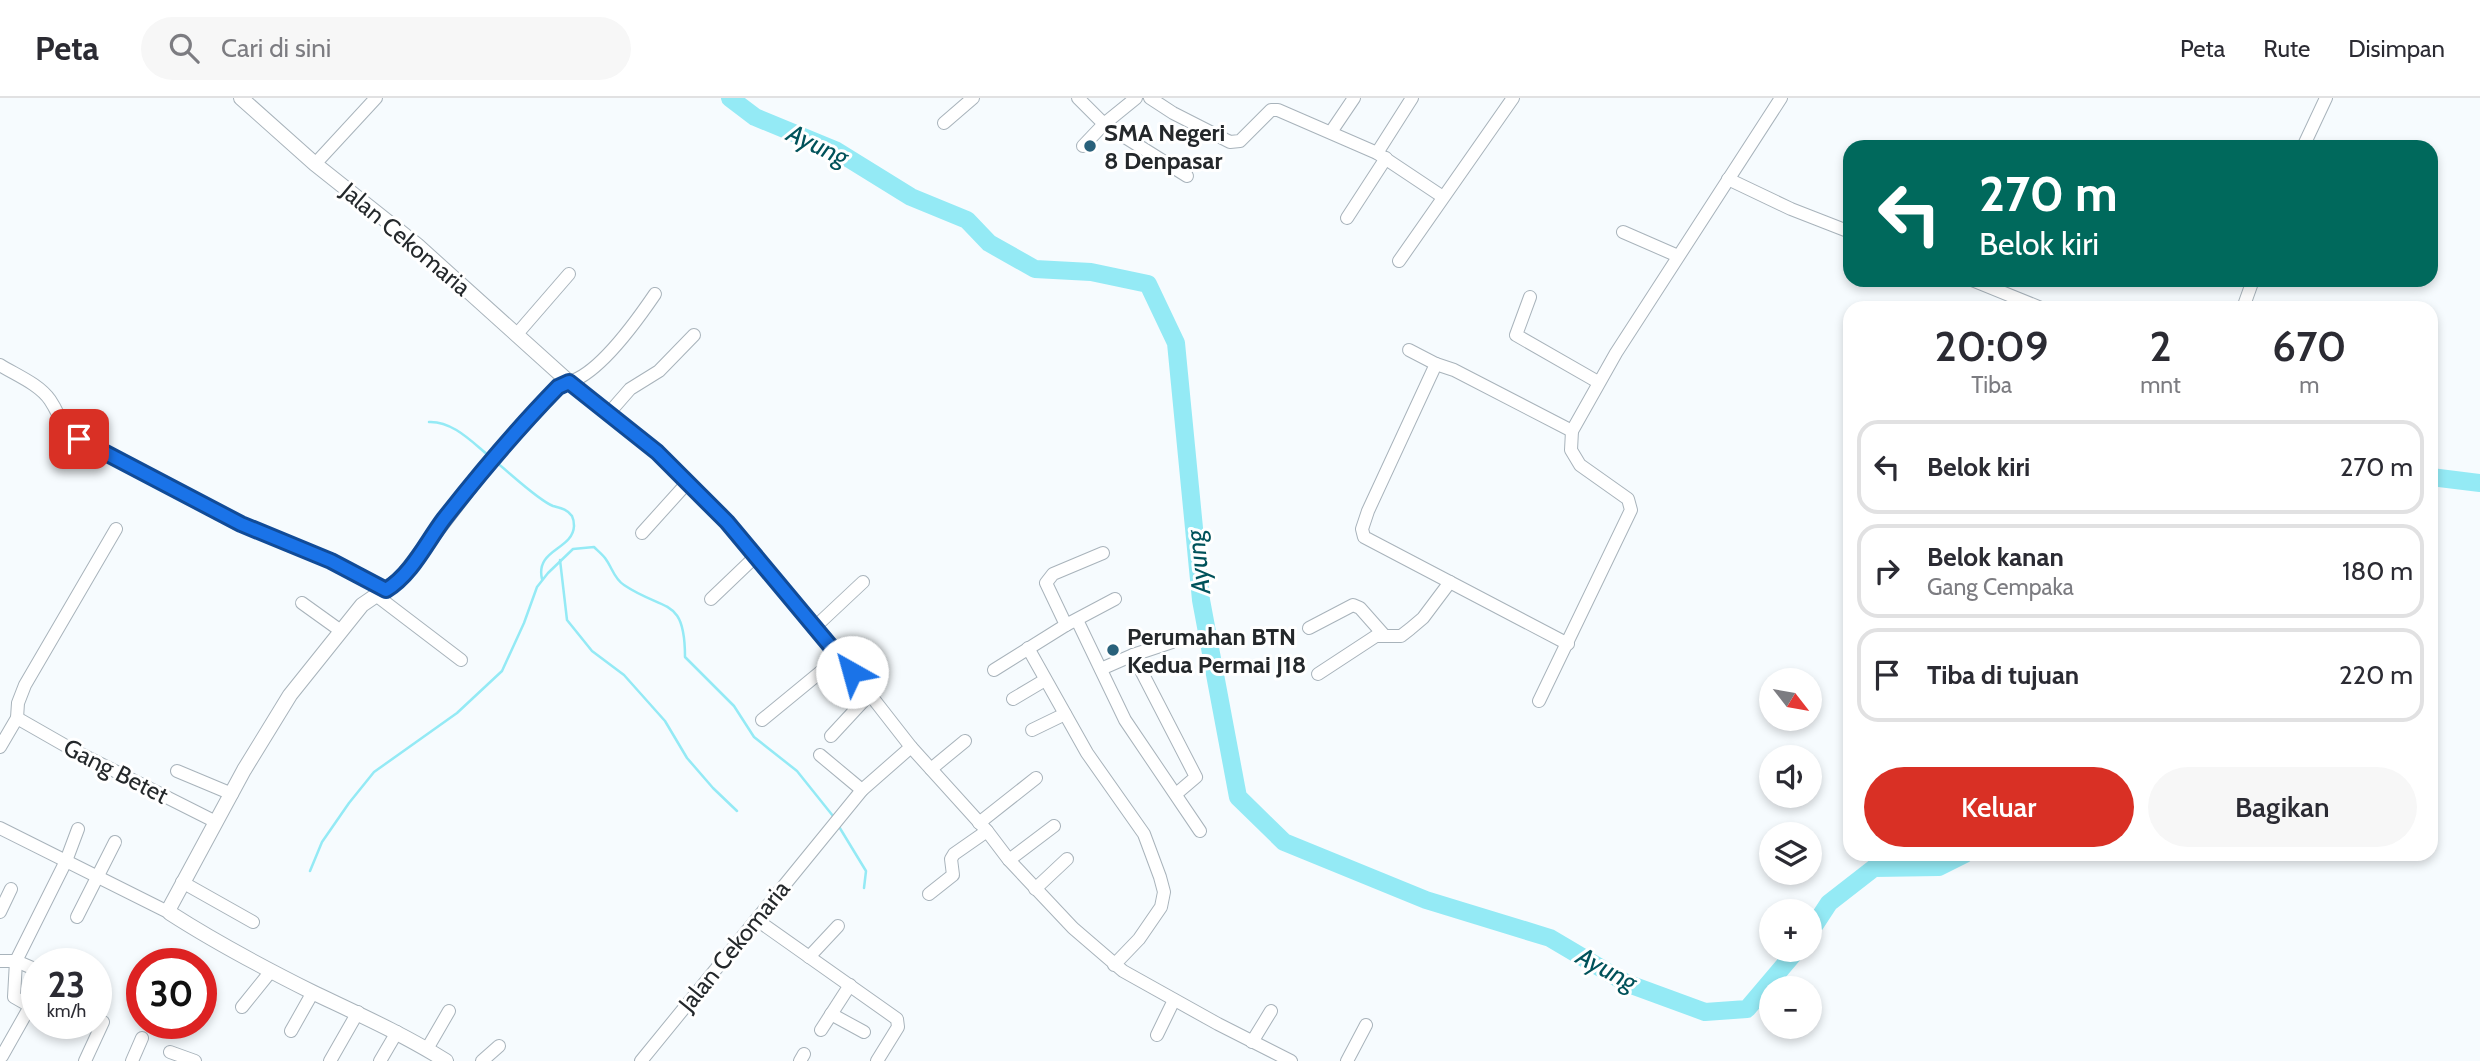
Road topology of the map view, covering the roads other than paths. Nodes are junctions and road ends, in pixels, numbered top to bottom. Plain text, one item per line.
1 (241, 98) edge
2 (376, 98) edge
3 (973, 98) edge
4 (1078, 98) edge
5 (1136, 98) edge
6 (1150, 98) edge
7 (1278, 98) edge
8 (1354, 98) edge
9 (1412, 98) edge
10 (1513, 98) edge
11 (1781, 98) edge
12 (2326, 98) edge
13 (1271, 110) junction
14 (944, 122) dead end
15 (1104, 124) junction
16 (1331, 132) junction
17 (2306, 140) edge
18 (1083, 146) dead end
19 (1381, 156) junction
20 (315, 164) junction
21 (1187, 176) dead end
22 (1728, 179) junction
23 (1443, 197) junction
24 (1348, 218) dead end
25 (1843, 229) edge
26 (1623, 232) dead end
27 (1678, 256) junction
28 (1399, 261) dead end
29 (569, 274) dead end
30 (1989, 287) edge
31 (655, 294) dead end
32 (1530, 297) dead end
33 (2024, 301) edge
34 (517, 334) junction
35 (694, 335) dead end
36 (1409, 350) dead end
37 (1436, 364) junction
38 (0, 365) edge
39 (569, 382) junction
40 (1598, 382) junction
41 (609, 413) junction
42 (1572, 431) junction
43 (688, 482) junction
44 (116, 529) dead end
45 (642, 533) dead end
46 (1103, 553) dead end
47 (756, 556) junction
48 (863, 582) dead end
49 (1450, 582) junction
50 (381, 593) junction
51 (711, 599) dead end
52 (1115, 599) dead end
53 (302, 603) dead end
54 (1071, 623) junction
55 (815, 627) junction
56 (1309, 628) dead end
57 (341, 631) junction
58 (1383, 634) junction
59 (1172, 642) dead end
60 (1568, 644) junction
61 (1028, 648) junction
62 (1133, 655) junction
63 (840, 656) junction
64 (461, 660) dead end
65 (1101, 669) junction
66 (994, 670) dead end
67 (1318, 674) dead end
68 (1045, 680) junction
69 (869, 695) junction
70 (1013, 699) dead end
71 (1539, 701) dead end
72 (1065, 715) junction
73 (18, 718) junction
74 (762, 720) dead end
75 (1032, 730) dead end
76 (831, 736) dead end
77 (965, 741) dead end
78 (0, 747) edge
79 (911, 747) junction
80 (820, 755) dead end
81 (931, 769) junction
82 (177, 771) dead end
83 (1036, 778) dead end
84 (862, 790) junction
85 (232, 794) junction
86 (1176, 794) junction
87 (216, 822) junction
88 (1054, 826) dead end
89 (983, 827) junction
90 (0, 828) edge
91 (78, 829) dead end
92 (1200, 831) dead end
93 (115, 842) dead end
94 (1067, 859) dead end
95 (1009, 860) junction
96 (66, 861) junction
97 (97, 875) junction
98 (182, 882) junction
99 (11, 889) dead end
100 (1035, 889) junction
101 (929, 894) dead end
102 (0, 912) edge
103 (170, 913) junction
104 (77, 917) dead end
105 (757, 919) junction
106 (253, 922) dead end
107 (838, 926) dead end
108 (809, 957) junction
109 (0, 961) edge
110 (16, 961) junction
111 (21, 963) edge
112 (1114, 965) junction
113 (271, 971) junction
114 (850, 985) junction
115 (313, 992) junction
116 (1174, 1000) junction
117 (243, 1007) dead end
118 (449, 1011) dead end
119 (1271, 1011) dead end
120 (358, 1012) junction
121 (831, 1014) junction
122 (1366, 1025) dead end
123 (821, 1030) dead end
124 (291, 1031) dead end
125 (397, 1032) junction
126 (864, 1032) dead end
127 (1157, 1035) dead end
128 (95, 1039) edge
129 (142, 1039) edge
130 (1252, 1042) junction
131 (499, 1046) dead end
132 (427, 1049) junction
133 (170, 1052) dead end
134 (2, 1056) dead end
135 (85, 1061) edge
136 (132, 1061) edge
137 (195, 1061) edge
138 (330, 1061) edge
139 (380, 1061) edge
140 (446, 1061) edge
141 (482, 1061) edge
142 (641, 1061) edge
143 (877, 1061) edge
144 (1291, 1061) edge
145 (1347, 1061) edge

1 - 20 street, Jalan Cekomaria
2 - 20 street
3 - 14 street
4 - 15 street
5 - 15 street
6 - 13 street
7 - 13 street
8 - 16 street
9 - 19 street
10 - 23 street
11 - 22 street
12 - 17 street
13 - 16 street
15 - 18 street
15 - 21 street
16 - 19 street
19 - 23 street
19 - 24 street
20 - 34 street, Jalan Cekomaria
22 - 25 street
22 - 27 street
23 - 28 street
26 - 27 street
27 - 40 street
29 - 34 street
30 - 33 street
31 - 39 street
32 - 40 street
34 - 39 street, Jalan Cekomaria
35 - 41 street
36 - 37 street
37 - 42 street
37 - 49 street
38 - 50 street
39 - 41 street
39 - 50 street
40 - 42 street
41 - 43 street
42 - 60 street
43 - 45 street
43 - 47 street
44 - 73 street
46 - 54 street
47 - 51 street
47 - 55 street
48 - 55 street
49 - 58 street
49 - 60 street
50 - 57 street
50 - 64 street
52 - 54 street
53 - 57 street
54 - 61 street
54 - 65 street
55 - 63 street
56 - 58 street
57 - 85 street
58 - 67 street
59 - 62 street
60 - 71 street
61 - 66 street
61 - 68 street
62 - 65 street
62 - 86 street
63 - 69 street
63 - 74 street
65 - 86 street
68 - 70 street
68 - 72 street
69 - 76 street
69 - 79 street
72 - 75 street
72 - 112 street
73 - 78 street
73 - 87 street, Gang Betet
77 - 81 street
79 - 81 street
79 - 84 street, Jalan Cekomaria
80 - 84 street
81 - 89 street
82 - 85 street
83 - 89 street
84 - 105 street, Jalan Cekomaria
85 - 87 street
86 - 92 street
87 - 98 street
88 - 95 street
89 - 95 street
89 - 101 street
90 - 96 street
91 - 96 street
93 - 97 street
94 - 100 street
95 - 100 street
96 - 97 street
96 - 110 street
97 - 103 street
97 - 104 street
98 - 103 street
98 - 106 street
99 - 102 street
100 - 112 street
103 - 113 street
105 - 108 street
105 - 142 street, Jalan Cekomaria
107 - 108 street
108 - 114 street
109 - 110 street
110 - 111 street
110 - 134 street
112 - 116 street
113 - 115 street
113 - 117 street
114 - 121 street
114 - 143 street
115 - 120 street
115 - 124 street
116 - 127 street
116 - 130 street
118 - 132 street
119 - 130 street
120 - 125 street
120 - 138 street
121 - 123 street
121 - 126 street
122 - 145 street
125 - 132 street
125 - 139 street
128 - 135 street
129 - 136 street
130 - 144 street
131 - 141 street
132 - 140 street
133 - 137 street

